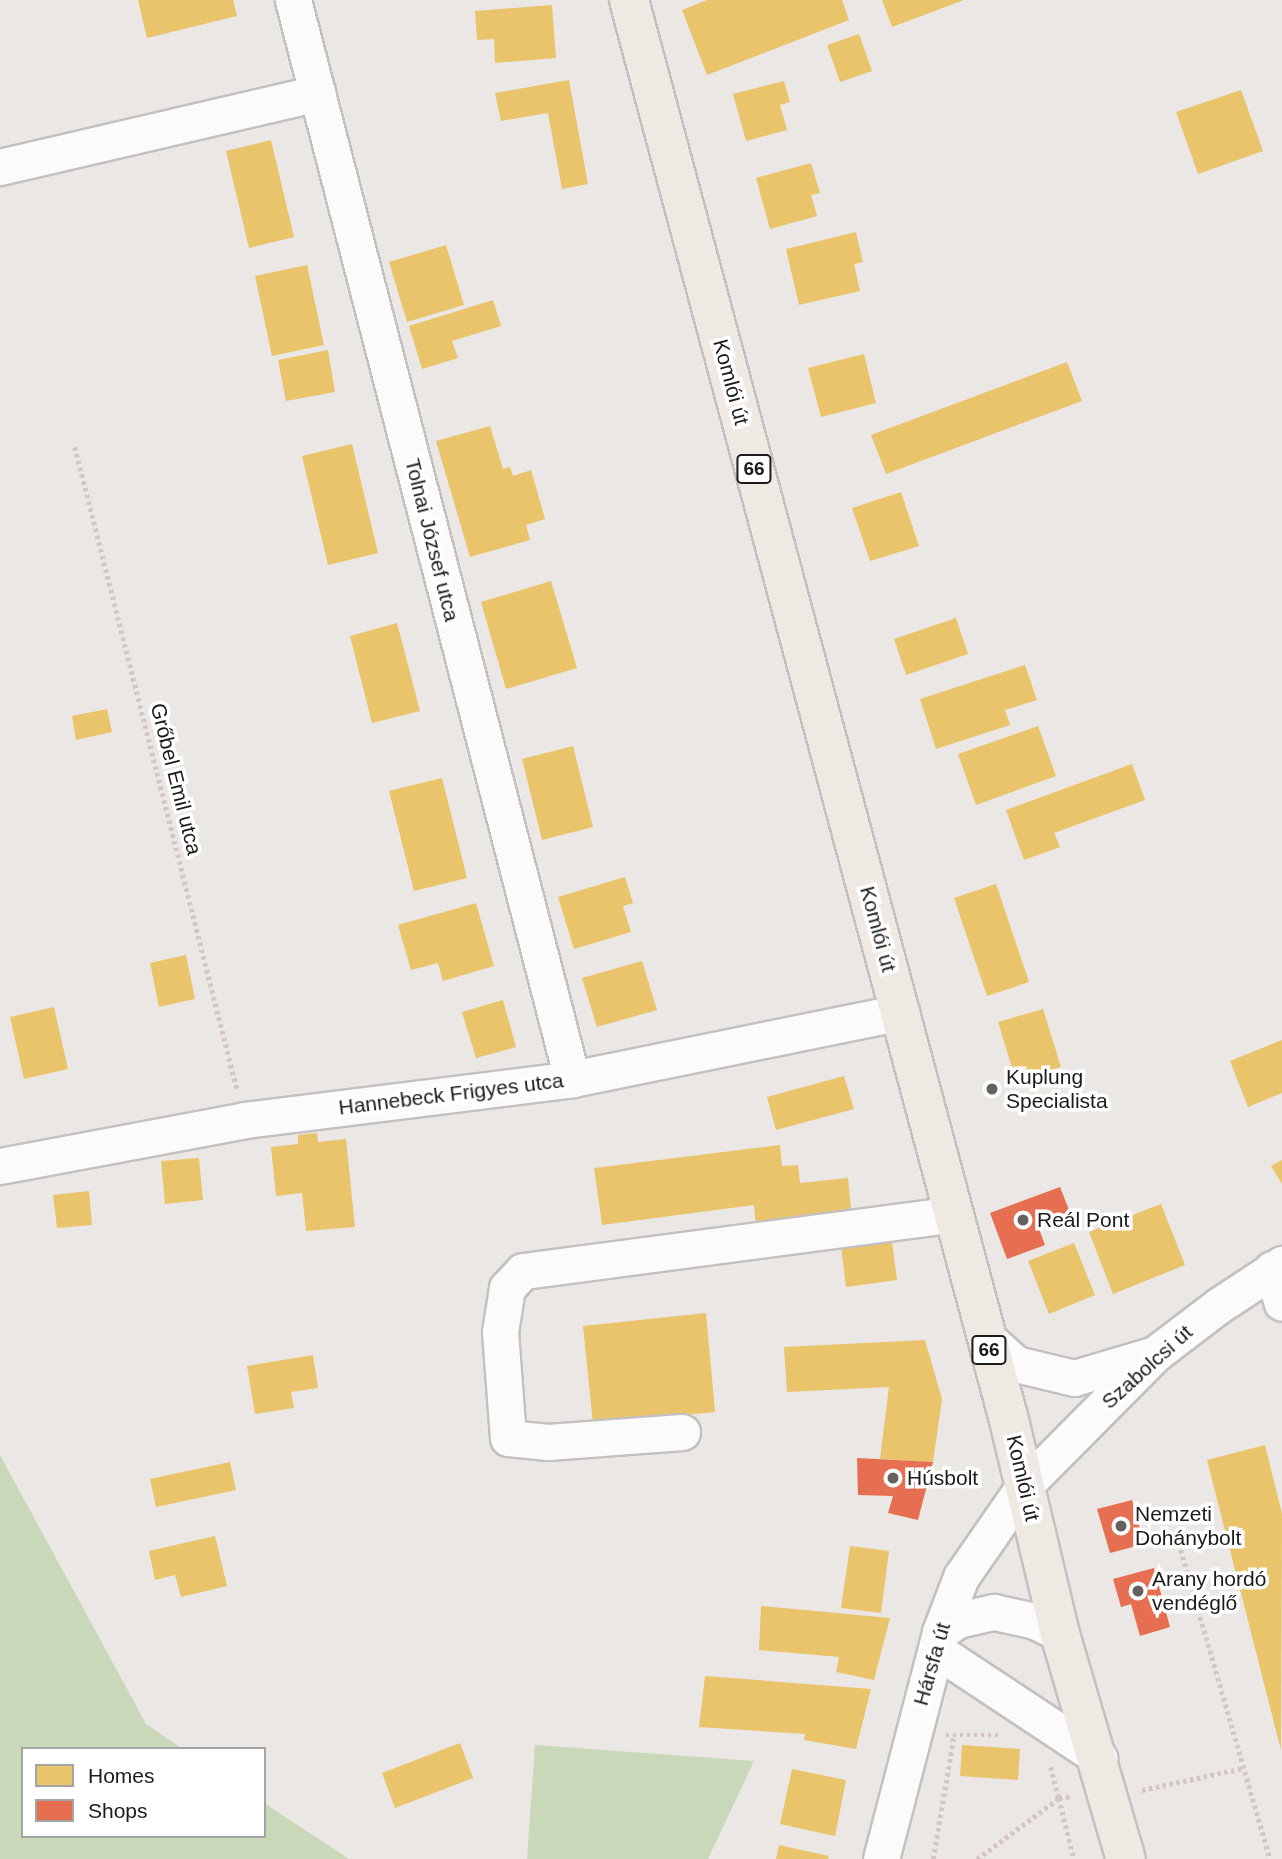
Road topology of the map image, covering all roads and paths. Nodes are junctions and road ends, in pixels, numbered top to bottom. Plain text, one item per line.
1 (293, 0) edge
2 (629, 0) edge
3 (317, 93) junction
4 (0, 167) edge
5 (75, 447) dead end
6 (901, 1012) junction
7 (572, 1079) junction
8 (245, 1120) junction
9 (0, 1166) edge
10 (954, 1214) junction
11 (1277, 1267) edge
12 (1282, 1304) edge
13 (986, 1337) junction
14 (1155, 1354) junction
15 (682, 1432) dead end
16 (1024, 1486) junction
17 (1179, 1543) dead end
18 (1060, 1634) junction
19 (938, 1641) junction
20 (954, 1735) dead end
21 (1099, 1758) junction
22 (881, 1859) edge
23 (933, 1859) edge
24 (976, 1859) edge
25 (1074, 1859) edge
26 (1126, 1859) edge
27 (1270, 1859) edge

1 - 3 street, Tolnai József utca
2 - 6 main road, Komlói út / 66
3 - 4 street
3 - 7 street, Tolnai József utca
5 - 8 path, Grőbel Emil utca
6 - 7 street, Hannebeck Frigyes utca
6 - 10 main road, Komlói út / 66
7 - 8 street, Hannebeck Frigyes utca
8 - 9 street, Hannebeck Frigyes utca
10 - 13 main road, Komlói út / 66
10 - 15 street
11 - 12 street
11 - 14 street, Szabolcsi út
13 - 14 street
13 - 16 main road, Komlói út / 66
14 - 16 street, Szabolcsi út
16 - 18 main road, Komlói út / 66
16 - 19 street, Hársfa út
17 - 27 path
18 - 19 street
18 - 21 main road, Komlói út / 66
19 - 21 street
19 - 22 street, Hársfa út
20 - 23 path
21 - 26 main road, Komlói út / 66
24 - 25 path

